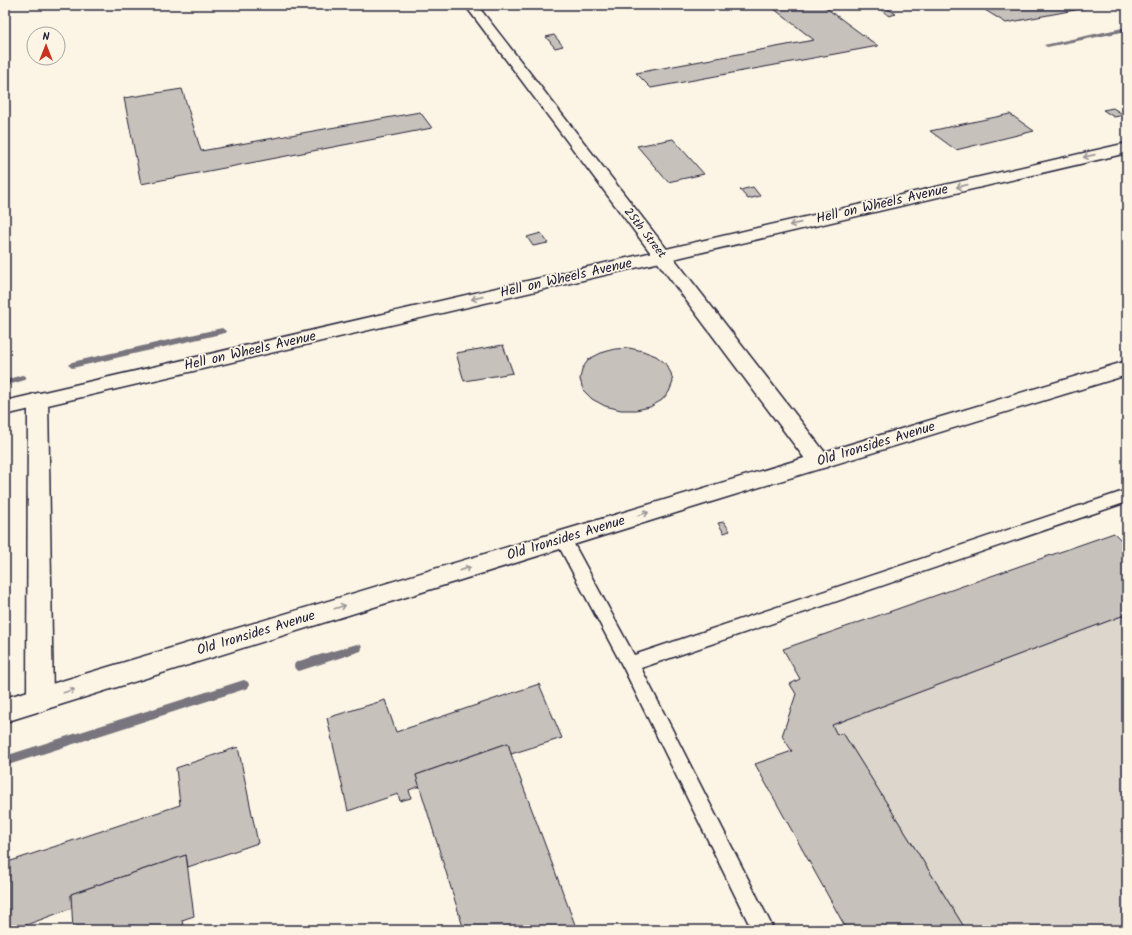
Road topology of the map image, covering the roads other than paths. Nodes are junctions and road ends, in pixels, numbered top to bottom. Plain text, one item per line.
1 (471, 5) edge
2 (1127, 148) edge
3 (663, 255) junction
4 (1127, 368) edge
5 (38, 400) junction
6 (5, 408) edge
7 (819, 460) junction
8 (1127, 496) edge
9 (563, 538) junction
10 (630, 664) junction
11 (40, 700) junction
12 (5, 710) edge
13 (763, 930) edge

1 - 3 street, 25th Street
2 -> 3 street, Hell on Wheels Avenue
3 -> 5 street, Hell on Wheels Avenue
3 - 7 street, 25th Street
4 - 7 street, Old Ironsides Avenue
5 - 6 street, Hell on Wheels Avenue
5 - 11 street
9 -> 7 street, Old Ironsides Avenue
8 - 10 lane
9 - 10 lane
11 -> 9 street, Old Ironsides Avenue
10 - 13 lane
11 - 12 street, Old Ironsides Avenue

